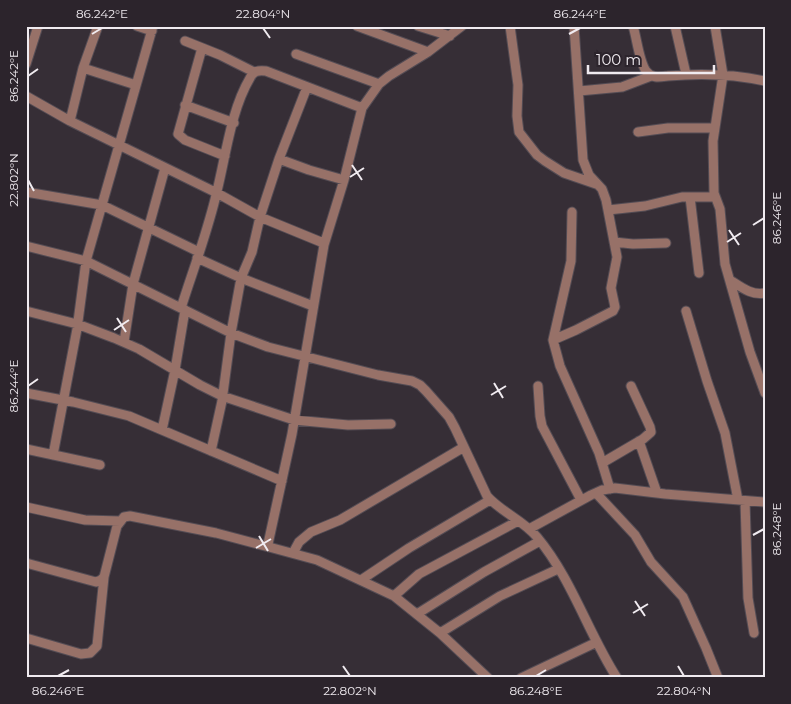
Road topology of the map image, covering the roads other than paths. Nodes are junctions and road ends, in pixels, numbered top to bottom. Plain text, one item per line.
1 (38, 26) edge
2 (98, 26) edge
3 (137, 26) edge
4 (357, 26) edge
5 (418, 26) edge
6 (462, 26) edge
7 (510, 26) edge
8 (574, 26) edge
9 (634, 26) edge
10 (674, 26) edge
11 (715, 26) edge
12 (152, 28) edge
13 (450, 36) junction
14 (185, 41) dead end
15 (202, 48) junction
16 (428, 52) junction
17 (296, 54) dead end
18 (26, 64) edge
19 (83, 68) junction
20 (254, 72) junction
21 (686, 74) junction
22 (723, 74) junction
23 (651, 76) junction
24 (765, 81) edge
25 (379, 84) junction
26 (136, 85) junction
27 (307, 87) junction
28 (578, 91) junction
29 (26, 96) edge
30 (185, 105) junction
31 (362, 108) junction
32 (70, 122) junction
33 (234, 123) junction
34 (714, 128) junction
35 (638, 132) dead end
36 (118, 146) junction
37 (225, 156) junction
38 (279, 158) junction
39 (165, 168) junction
40 (344, 180) junction
41 (598, 185) junction
42 (26, 192) edge
43 (217, 193) junction
44 (690, 196) junction
45 (715, 197) junction
46 (102, 204) junction
47 (608, 210) junction
48 (572, 212) dead end
49 (260, 216) junction
50 (148, 228) junction
51 (614, 242) junction
52 (666, 243) dead end
53 (324, 245) junction
54 (26, 246) edge
55 (198, 255) junction
56 (86, 261) junction
57 (699, 273) dead end
58 (241, 278) junction
59 (730, 280) junction
60 (133, 284) junction
61 (765, 293) edge
62 (314, 306) junction
63 (183, 309) junction
64 (26, 311) edge
65 (686, 311) dead end
66 (77, 324) junction
67 (231, 333) junction
68 (553, 340) junction
69 (124, 342) junction
70 (306, 358) junction
71 (175, 370) junction
72 (538, 386) dead end
73 (631, 386) dead end
74 (26, 393) edge
75 (765, 393) edge
76 (222, 396) junction
77 (62, 400) junction
78 (294, 420) junction
79 (392, 424) dead end
80 (162, 430) junction
81 (639, 441) junction
82 (464, 447) junction
83 (26, 449) edge
84 (211, 451) junction
85 (53, 455) junction
86 (602, 463) junction
87 (100, 466) dead end
88 (282, 480) junction
89 (610, 488) junction
90 (596, 493) junction
91 (657, 493) junction
92 (490, 500) junction
93 (581, 500) junction
94 (741, 500) junction
95 (765, 502) edge
96 (26, 507) edge
97 (120, 520) junction
98 (518, 521) junction
99 (529, 529) junction
100 (540, 541) junction
101 (269, 547) junction
102 (293, 553) junction
103 (26, 563) edge
104 (558, 569) junction
105 (104, 577) junction
106 (361, 580) junction
107 (394, 596) junction
108 (417, 614) junction
109 (440, 633) junction
110 (754, 633) dead end
111 (26, 638) edge
112 (597, 642) junction
113 (488, 678) edge
114 (521, 678) edge
115 (617, 678) edge
116 (718, 678) edge

1 - 18 street
2 - 19 street
3 - 12 street
4 - 16 street
5 - 13 street
6 - 13 street
7 - 41 street
8 - 28 street
9 - 23 street
10 - 21 street
11 - 22 street
12 - 26 street
13 - 16 street
14 - 15 street
15 - 20 street
15 - 30 street
16 - 25 street
17 - 25 street
19 - 26 street
19 - 32 street
20 - 27 street
20 - 33 street
21 - 22 street
21 - 23 street
22 - 24 street
22 - 34 street
23 - 28 street
25 - 31 street
26 - 36 street
27 - 31 street
27 - 38 street
28 - 41 street
29 - 32 street
30 - 33 street
30 - 37 street
31 - 40 street
32 - 36 street
33 - 37 street
34 - 35 street
34 - 45 street
36 - 39 street
36 - 46 street
37 - 43 street
38 - 40 street
38 - 49 street
39 - 43 street
39 - 50 street
40 - 53 street
41 - 47 street
42 - 46 street
43 - 49 street
43 - 55 street
44 - 45 street
44 - 47 street
44 - 57 street
45 - 59 street
46 - 50 street
46 - 56 street
47 - 51 street
48 - 68 street
49 - 53 street
49 - 58 street
50 - 55 street
50 - 60 street
51 - 52 street
51 - 68 street
53 - 62 street
54 - 56 street
55 - 58 street
55 - 63 street
56 - 60 street
56 - 66 street
58 - 62 street
58 - 67 street
59 - 61 street
59 - 75 street
60 - 63 street
60 - 69 street
62 - 70 street
63 - 67 street
63 - 71 street
64 - 66 street
65 - 94 street
66 - 69 street
66 - 77 street
67 - 70 street
67 - 76 street
68 - 86 street
69 - 71 street
70 - 78 street
70 - 82 street
71 - 76 street
71 - 80 street
72 - 93 street
73 - 81 street
74 - 77 street
76 - 78 street
76 - 84 street
77 - 80 street
77 - 85 street
78 - 79 street
78 - 88 street
80 - 84 street
81 - 86 street
81 - 91 street
82 - 92 street
82 - 102 street
83 - 85 street
84 - 88 street
85 - 87 street
86 - 89 street
88 - 101 street
89 - 90 street
89 - 91 street
90 - 93 street
90 - 116 street
91 - 94 street
92 - 98 street
92 - 106 street
93 - 99 street
94 - 95 street
94 - 110 street
96 - 97 street
97 - 101 street
97 - 105 street
98 - 99 street
98 - 107 street
99 - 100 street
100 - 104 street
100 - 108 street
101 - 102 street
102 - 106 street
103 - 105 street
104 - 109 street
104 - 112 street
105 - 111 street
106 - 107 street
107 - 108 street
108 - 109 street
109 - 113 street
112 - 114 street
112 - 115 street

